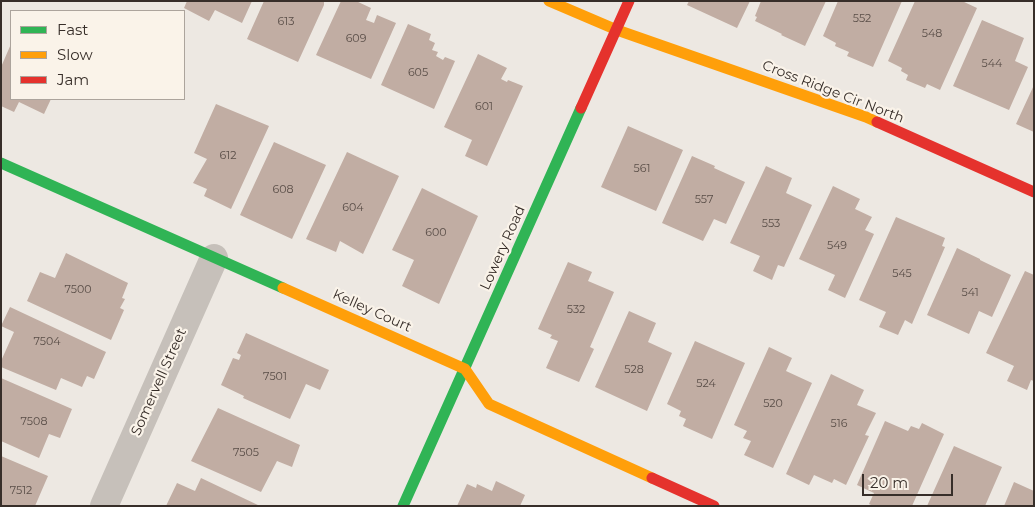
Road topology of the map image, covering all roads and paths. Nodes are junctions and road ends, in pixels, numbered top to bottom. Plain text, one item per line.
1 (549, 1) edge
2 (629, 1) edge
3 (617, 30) junction
4 (1, 163) edge
5 (1034, 192) edge
6 (214, 258) junction
7 (465, 369) junction
8 (104, 506) edge
9 (402, 506) edge
10 (714, 506) edge

1 - 3 street, Cross Ridge Cir North
2 - 3 street, Lowery Road
3 - 5 street, Cross Ridge Cir North
3 - 7 street, Lowery Road
4 - 6 street, Kelley Court
6 - 7 street, Kelley Court
6 - 8 street, Somervell Street
7 - 9 street, Lowery Road
7 - 10 street

